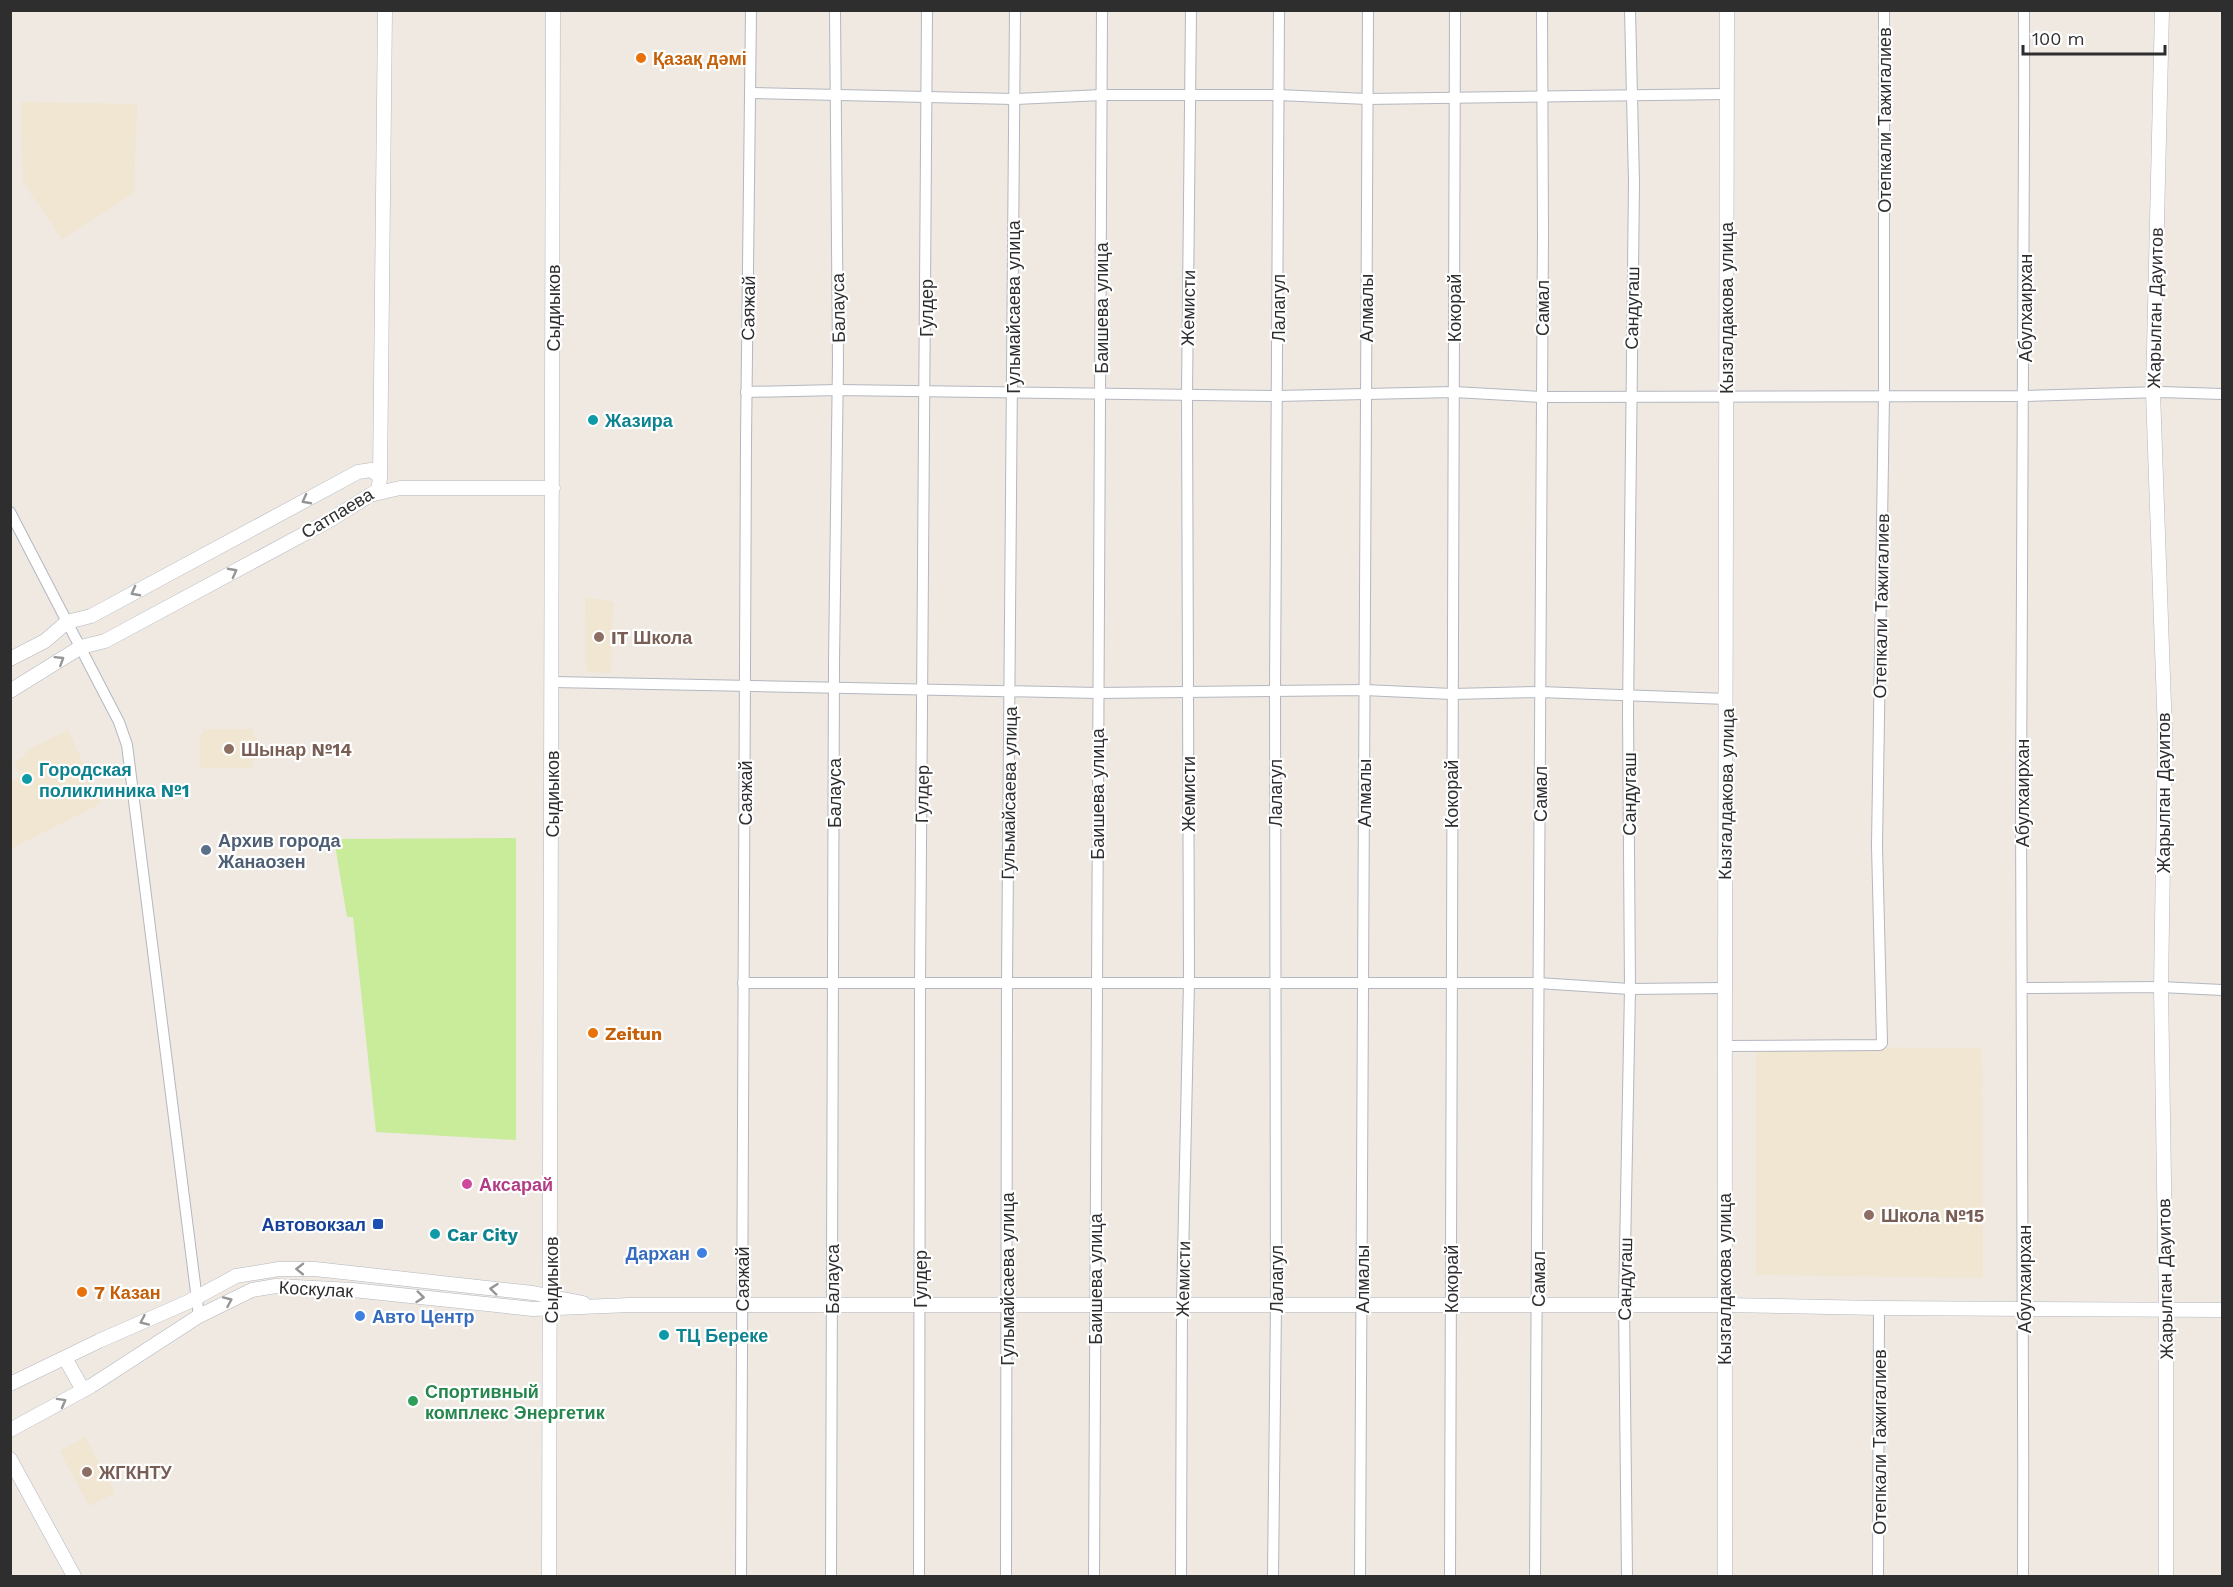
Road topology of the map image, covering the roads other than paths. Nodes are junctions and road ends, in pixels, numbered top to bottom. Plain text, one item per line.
1 (385, 10) edge
2 (554, 10) edge
3 (751, 10) edge
4 (835, 10) edge
5 (927, 10) edge
6 (1016, 10) edge
7 (1102, 10) edge
8 (1191, 10) edge
9 (1279, 10) edge
10 (1368, 10) edge
11 (1455, 10) edge
12 (1542, 10) edge
13 (1630, 10) edge
14 (1727, 10) edge
15 (1884, 10) edge
16 (2024, 10) edge
17 (2162, 10) edge
18 (751, 93) junction
19 (836, 94) junction
20 (1190, 94) junction
21 (1727, 94) junction
22 (1102, 95) junction
23 (1278, 95) junction
24 (926, 96) junction
25 (1542, 97) junction
26 (1632, 97) junction
27 (1454, 98) junction
28 (1014, 99) junction
29 (1367, 99) junction
30 (838, 390) junction
31 (746, 392) junction
32 (925, 392) junction
33 (1013, 392) junction
34 (1454, 392) junction
35 (2153, 392) junction
36 (1365, 394) junction
37 (2223, 394) edge
38 (1100, 395) junction
39 (1187, 395) junction
40 (1631, 395) junction
41 (1277, 396) junction
42 (1726, 396) junction
43 (1884, 396) junction
44 (2025, 396) junction
45 (1542, 397) junction
46 (381, 448) junction
47 (358, 472) junction
48 (380, 477) junction
49 (400, 488) junction
50 (553, 488) junction
51 (374, 494) junction
52 (10, 512) edge
53 (67, 622) junction
54 (81, 647) junction
55 (10, 659) edge
56 (552, 682) junction
57 (746, 685) junction
58 (834, 687) junction
59 (923, 690) junction
60 (1010, 690) junction
61 (1364, 690) junction
62 (10, 691) edge
63 (1275, 691) junction
64 (1540, 692) junction
65 (1098, 693) junction
66 (1189, 694) junction
67 (1452, 694) junction
68 (1628, 694) junction
69 (1727, 699) junction
70 (1007, 982) junction
71 (1096, 982) junction
72 (1189, 982) junction
73 (1275, 982) junction
74 (1364, 982) junction
75 (1450, 982) junction
76 (743, 983) junction
77 (832, 983) junction
78 (1538, 983) junction
79 (920, 984) junction
80 (2161, 987) junction
81 (1724, 988) junction
82 (2022, 988) junction
83 (1630, 989) junction
84 (2223, 990) edge
85 (1724, 1046) junction
86 (197, 1297) junction
87 (551, 1303) junction
88 (742, 1305) junction
89 (832, 1305) junction
90 (920, 1305) junction
91 (1007, 1305) junction
92 (1096, 1305) junction
93 (1182, 1305) junction
94 (1276, 1305) junction
95 (1362, 1305) junction
96 (1451, 1305) junction
97 (1538, 1305) junction
98 (1624, 1305) junction
99 (1724, 1305) junction
100 (1879, 1308) junction
101 (2024, 1309) junction
102 (2166, 1310) junction
103 (2223, 1310) edge
104 (200, 1316) junction
105 (64, 1358) junction
106 (10, 1384) edge
107 (83, 1390) junction
108 (10, 1430) edge
109 (10, 1459) edge
110 (74, 1576) edge
111 (549, 1576) edge
112 (741, 1576) edge
113 (831, 1576) edge
114 (919, 1576) edge
115 (1006, 1576) edge
116 (1094, 1576) edge
117 (1181, 1576) edge
118 (1273, 1576) edge
119 (1360, 1576) edge
120 (1450, 1576) edge
121 (1535, 1576) edge
122 (1627, 1576) edge
123 (1725, 1576) edge
124 (1878, 1576) edge
125 (2023, 1576) edge
126 (2166, 1576) edge

1 - 46 street
2 - 50 street, Сыдиыков
3 - 18 street, Саяжай
4 - 19 street, Балауса
5 - 24 street, Гулдер
6 - 28 street, Гульмайсаева улица
7 - 22 street, Баишева улица
8 - 20 street, Жемисти
9 - 23 street, Лалагул
10 - 29 street, Алмалы
11 - 27 street, Кокорай
12 - 25 street, Самал
13 - 26 street, Сандугаш
14 - 21 street, Кызгалдакова улица
15 - 43 street, Отепкали Тажигалиев
16 - 44 street, Абулхаирхан
17 - 35 street, Жарылган Дауитов
18 - 19 street
18 - 31 street, Саяжай
19 - 24 street
19 - 30 street, Балауса
20 - 22 street
20 - 23 street
20 - 39 street, Жемисти
21 - 26 street
21 - 42 street, Кызгалдакова улица
22 - 28 street
22 - 38 street, Баишева улица
23 - 29 street
23 - 41 street, Лалагул
24 - 28 street
24 - 32 street, Гулдер
25 - 26 street
25 - 27 street
25 - 45 street, Самал
26 - 40 street, Сандугаш
27 - 29 street
27 - 34 street, Кокорай
28 - 33 street, Гульмайсаева улица
29 - 36 street, Алмалы
30 - 31 street
30 - 32 street
30 - 58 street, Балауса
31 - 57 street, Саяжай
32 - 33 street
32 - 59 street, Гулдер
33 - 38 street
33 - 60 street, Гульмайсаева улица
34 - 36 street
34 - 45 street
34 - 67 street, Кокорай
35 - 37 street
35 - 44 street
35 - 80 street, Жарылган Дауитов
36 - 41 street
36 - 61 street, Алмалы
38 - 39 street
38 - 65 street, Баишева улица
39 - 41 street
39 - 66 street, Жемисти
40 - 42 street
40 - 45 street
40 - 68 street, Сандугаш
41 - 63 street, Лалагул
42 - 43 street
42 - 69 street, Кызгалдакова улица
43 - 44 street
43 - 85 street, Отепкали Тажигалиев
44 - 82 street, Абулхаирхан
45 - 64 street, Самал
46 - 47 street
46 - 48 street
47 - 48 street, Сатпаева
47 -> 53 street, Сатпаева
48 - 49 street
48 - 51 street, Сатпаева
49 - 50 street
49 - 51 street
50 - 56 street, Сыдиыков
54 -> 51 street, Сатпаева
52 - 53 street
53 - 54 street
53 - 55 street, Сатпаева
62 -> 54 street, Сатпаева
54 - 86 street
56 - 57 street
56 - 87 street, Сыдиыков
57 - 58 street
57 - 76 street, Саяжай
58 - 59 street
58 - 77 street, Балауса
59 - 60 street
59 - 79 street, Гулдер
60 - 65 street
60 - 70 street, Гульмайсаева улица
61 - 63 street
61 - 67 street
61 - 74 street, Алмалы
63 - 66 street
63 - 73 street, Лалагул
64 - 67 street
64 - 68 street
64 - 78 street, Самал
65 - 66 street
65 - 71 street, Баишева улица
66 - 72 street, Жемисти
67 - 75 street, Кокорай
68 - 69 street
68 - 83 street, Сандугаш
69 - 81 street, Кызгалдакова улица
70 - 71 street
70 - 79 street
70 - 91 street, Гульмайсаева улица
71 - 72 street
71 - 92 street, Баишева улица
72 - 73 street
72 - 93 street, Жемисти
73 - 74 street
73 - 94 street, Лалагул
74 - 75 street
74 - 95 street, Алмалы
75 - 78 street
75 - 96 street, Кокорай
76 - 77 street
76 - 88 street, Саяжай
77 - 79 street
77 - 89 street, Балауса
78 - 83 street
78 - 97 street, Самал
79 - 90 street, Гулдер
80 - 82 street
80 - 84 street
80 - 102 street, Жарылган Дауитов
81 - 83 street
81 - 85 street, Кызгалдакова улица
82 - 101 street, Абулхаирхан
83 - 98 street, Сандугаш
85 - 99 street, Кызгалдакова улица
87 -> 86 street, Коскулак
86 - 104 street
86 -> 105 street, Коскулак
87 - 88 street
104 -> 87 street, Коскулак
87 - 111 street, Сыдиыков
88 - 89 street
88 - 112 street, Саяжай
89 - 90 street
89 - 113 street, Балауса
90 - 91 street
90 - 114 street, Гулдер
91 - 92 street
91 - 115 street, Гульмайсаева улица
92 - 93 street
92 - 116 street, Баишева улица
93 - 94 street
93 - 117 street, Жемисти
94 - 95 street
94 - 118 street, Лалагул
95 - 96 street
95 - 119 street, Алмалы
96 - 97 street
96 - 120 street, Кокорай
97 - 98 street
97 - 121 street, Самал
98 - 99 street
98 - 122 street, Сандугаш
99 - 100 street
99 - 123 street, Кызгалдакова улица
100 - 101 street
100 - 124 street, Отепкали Тажигалиев
101 - 102 street
101 - 125 street, Абулхаирхан
102 - 103 street
102 - 126 street, Жарылган Дауитов
104 - 107 street, Коскулак
105 - 106 street, Коскулак
105 - 107 street
108 -> 107 street, Коскулак
109 - 110 street

